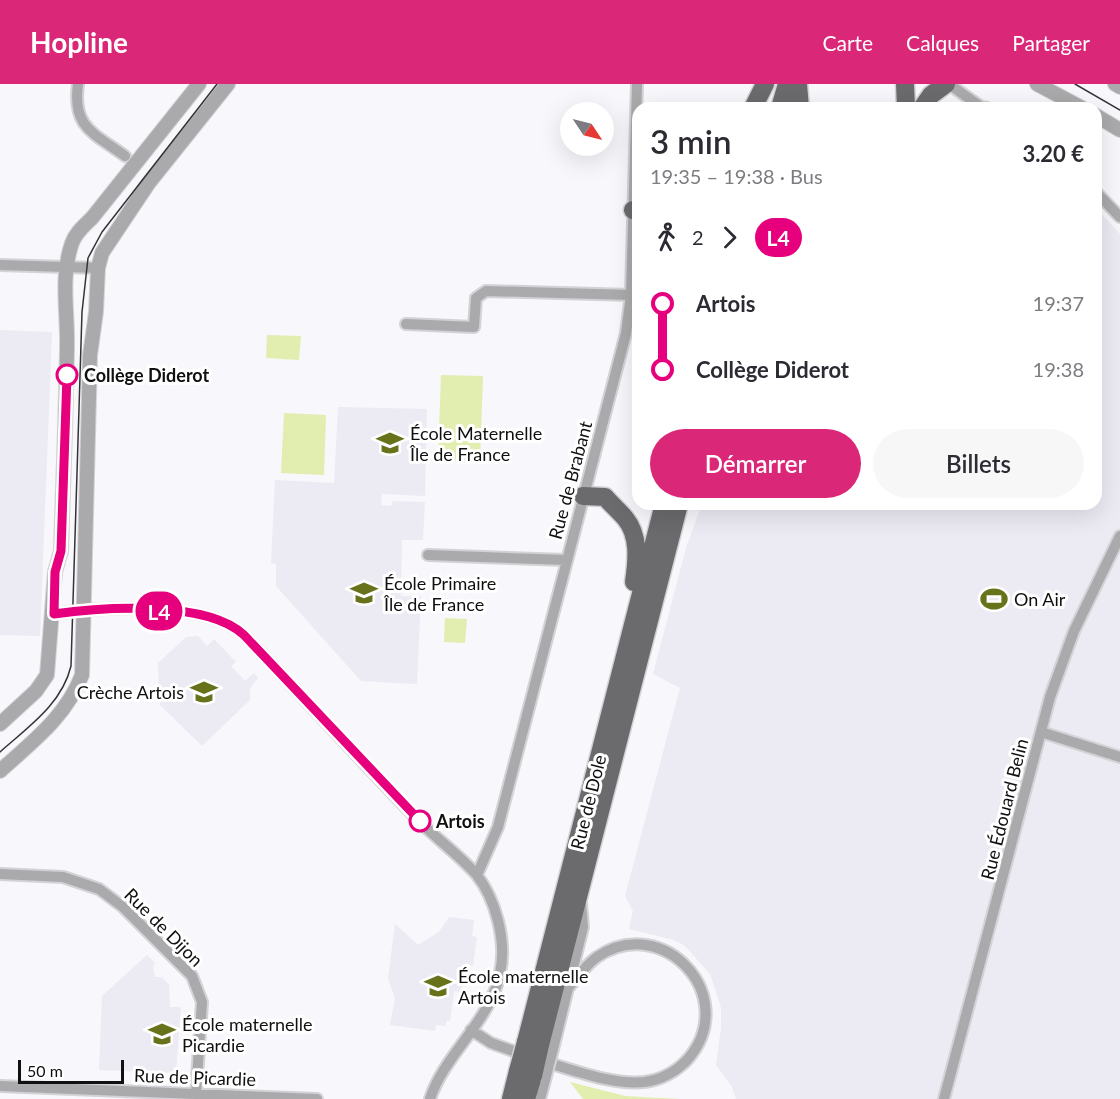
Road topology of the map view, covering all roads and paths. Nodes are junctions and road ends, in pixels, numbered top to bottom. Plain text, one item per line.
1 (78, 84) edge
2 (199, 84) edge
3 (228, 84) edge
4 (637, 84) edge
5 (765, 84) edge
6 (772, 84) edge
7 (786, 84) edge
8 (798, 84) edge
9 (905, 84) edge
10 (947, 84) edge
11 (1037, 84) edge
12 (1115, 84) edge
13 (1120, 87) edge
14 (637, 102) edge
15 (756, 102) edge
16 (768, 102) edge
17 (782, 102) edge
18 (800, 102) edge
19 (906, 102) edge
20 (926, 102) edge
21 (974, 102) edge
22 (1071, 102) edge
23 (1102, 119) edge
24 (1120, 130) edge
25 (125, 156) dead end
26 (1102, 198) edge
27 (1120, 217) edge
28 (0, 265) edge
29 (67, 267) junction
30 (98, 268) junction
31 (632, 274) edge
32 (631, 295) junction
33 (406, 324) dead end
34 (583, 496) junction
35 (662, 510) edge
36 (678, 510) edge
37 (687, 510) edge
38 (1120, 536) edge
39 (428, 555) dead end
40 (567, 560) junction
41 (659, 584) junction
42 (86, 610) junction
43 (54, 614) junction
44 (622, 669) junction
45 (0, 723) edge
46 (1041, 732) junction
47 (1120, 757) edge
48 (0, 771) edge
49 (0, 874) edge
50 (477, 875) junction
51 (580, 890) junction
52 (569, 987) junction
53 (471, 1030) junction
54 (540, 1045) junction
55 (532, 1076) junction
56 (0, 1086) edge
57 (196, 1094) junction
58 (538, 1097) edge
59 (317, 1099) edge
60 (430, 1099) edge
61 (511, 1099) edge
62 (944, 1099) edge

1 - 25 street
2 - 29 street
3 - 30 street
4 - 14 street, Rue de Brabant
5 - 15 main road
6 - 16 main road
7 - 17 main road
8 - 18 main road
9 - 19 main road
10 - 20 main road
10 - 21 street
11 - 22 street
12 - 13 street
23 - 24 street
26 - 27 street
28 - 29 street
29 - 30 street
29 - 43 street
30 - 42 street
31 - 32 street, Rue de Brabant
32 - 33 street
32 - 34 street, Rue de Brabant
34 - 40 street, Rue de Brabant
34 - 44 main road
35 - 44 main road, Rue de Dole
36 - 41 main road, Rue de Dole
37 - 41 main road
38 - 46 street, Rue Édouard Belin
39 - 40 street
40 - 50 street, Rue de Brabant
41 - 51 main road, Rue de Dole
42 - 43 street
42 - 48 street
42 - 50 street
43 - 45 street
44 - 54 main road, Rue de Dole
46 - 47 street
46 - 62 street, Rue Édouard Belin
49 - 57 street, Rue de Dijon
50 - 53 street
51 - 52 street, Rue de Dole
51 - 54 main road, Rue de Dole
52 - 53 street, Rue de Dole
52 - 54 street, Rue de Dole
53 - 60 street
54 - 55 main road, Rue de Dole, bridge
54 - 55 street, Rue de Dole, bridge
55 - 58 main road, Rue de Dole
55 - 61 main road, Rue de Dole
56 - 57 street, Rue de Picardie
57 - 59 street, Rue de Picardie

